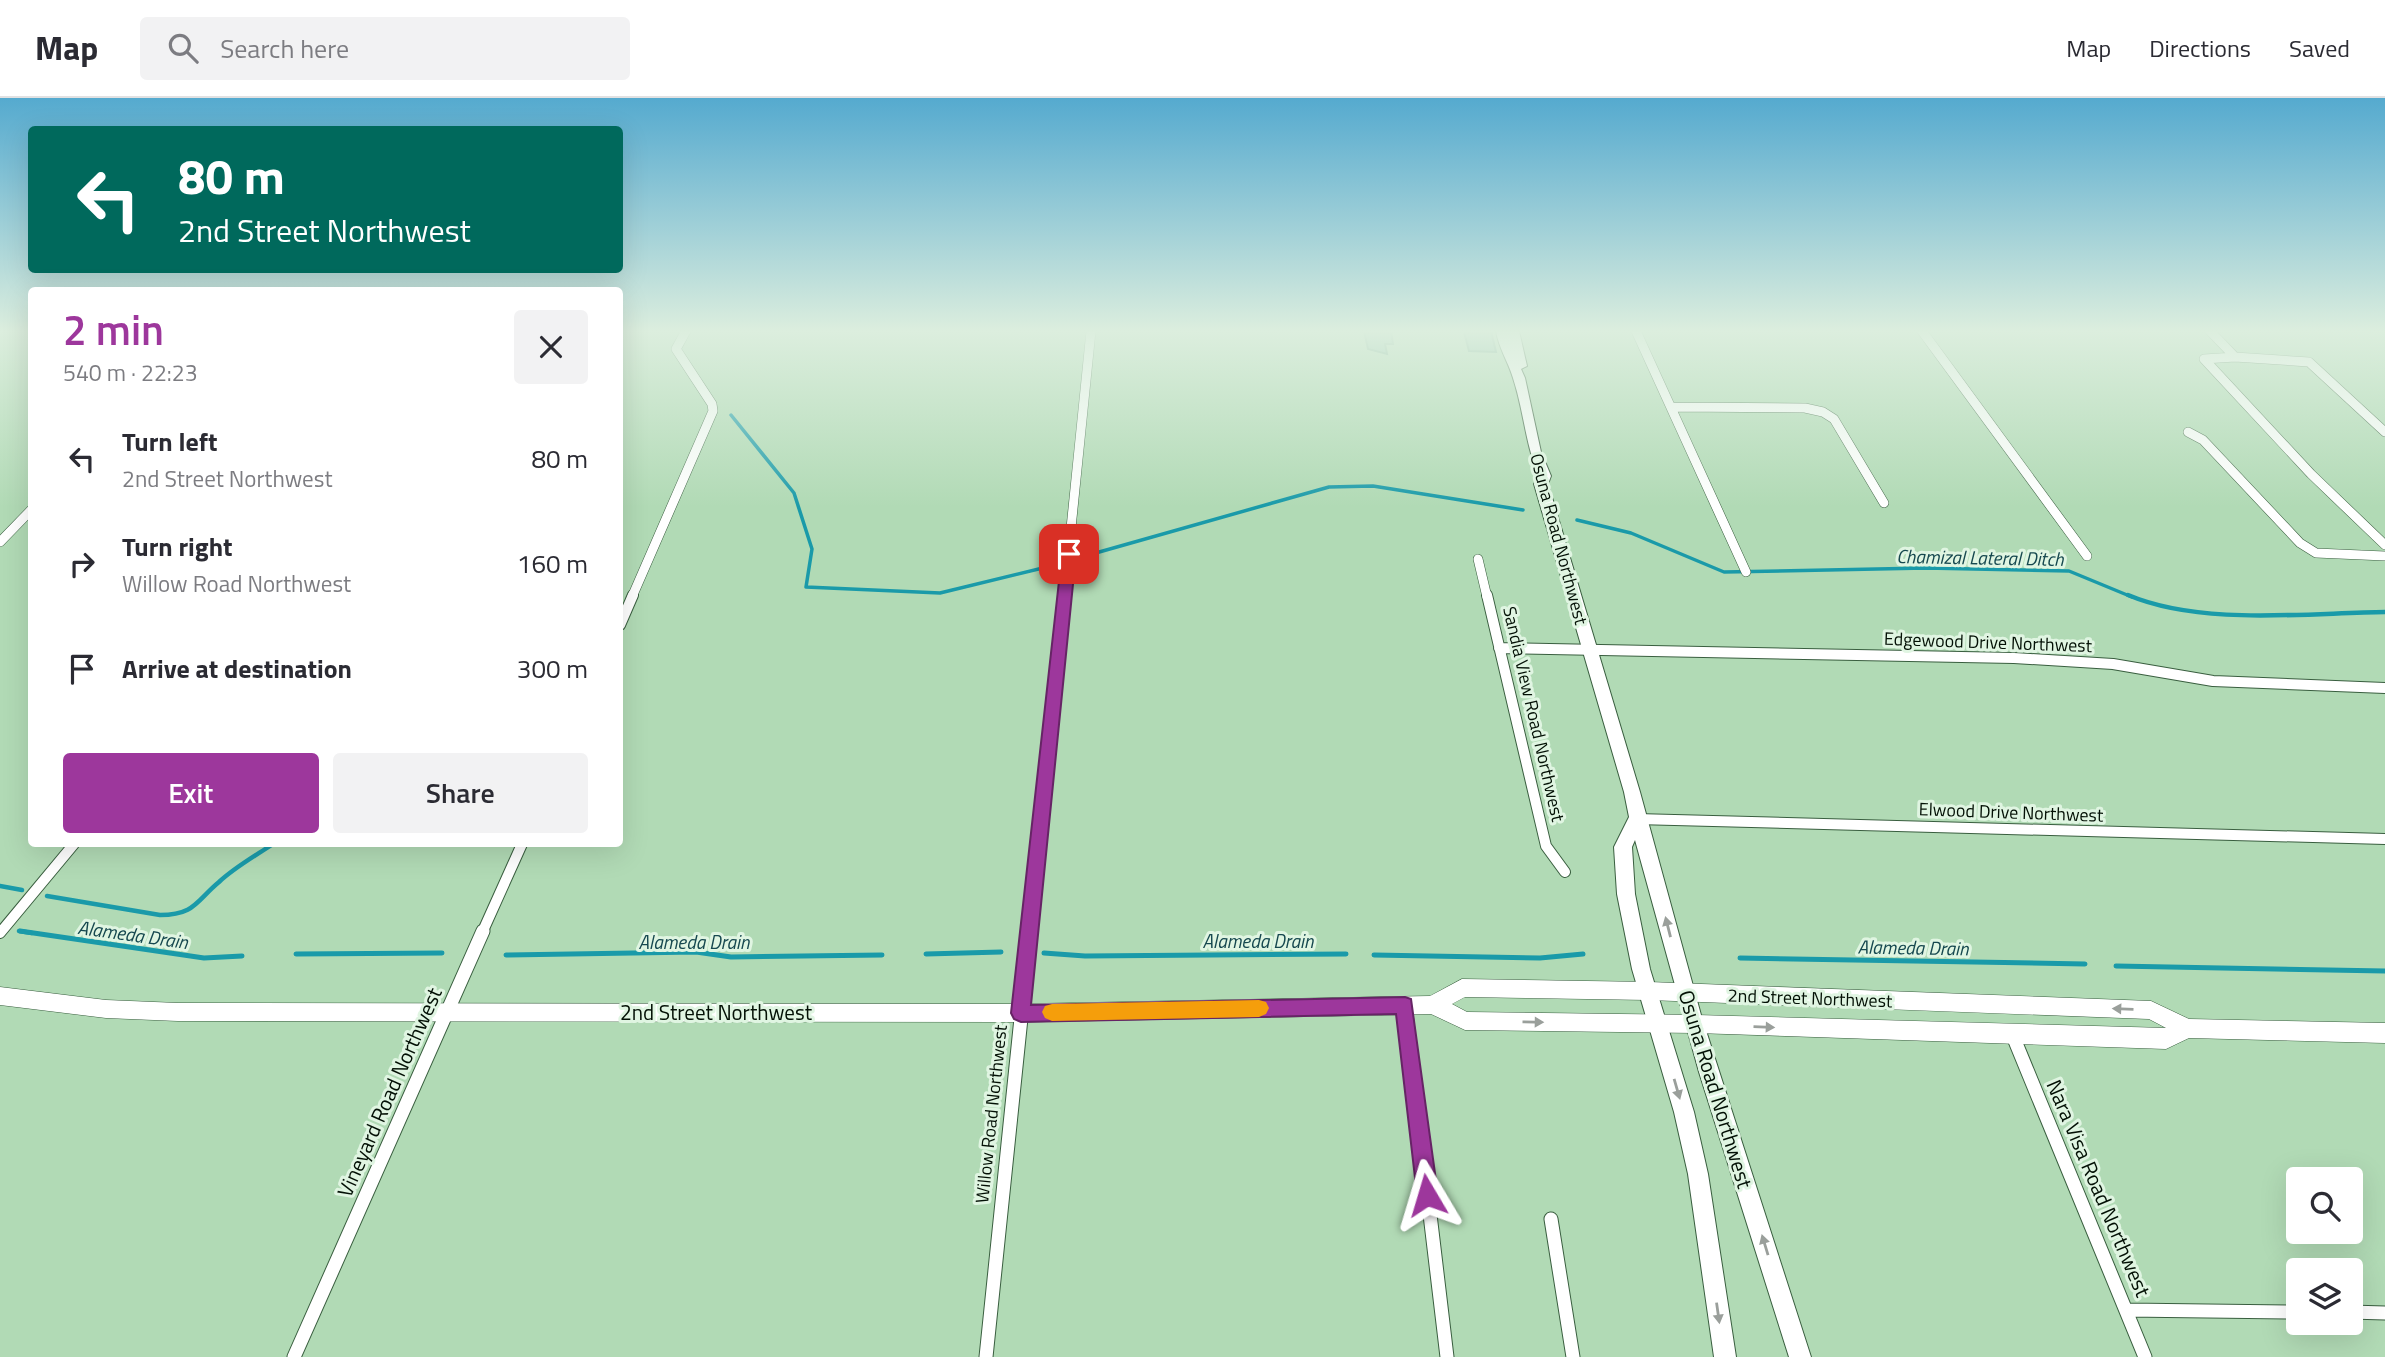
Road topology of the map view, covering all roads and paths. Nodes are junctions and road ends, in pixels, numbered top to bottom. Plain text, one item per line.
1 (701, 390) edge
2 (1085, 390) edge
3 (1521, 390) edge
4 (1665, 390) edge
5 (1965, 390) edge
6 (2233, 390) edge
7 (2339, 390) edge
8 (1673, 407) junction
9 (2188, 432) dead end
10 (2385, 432) edge
11 (1884, 503) dead end
12 (28, 513) edge
13 (0, 542) edge
14 (2385, 545) edge
15 (2087, 556) dead end
16 (2385, 556) edge
17 (1478, 559) dead end
18 (1746, 572) dead end
19 (623, 618) edge
20 (1499, 648) junction
21 (1589, 649) junction
22 (2385, 688) edge
23 (1636, 819) junction
24 (2385, 839) edge
25 (72, 847) edge
26 (522, 847) edge
27 (1565, 872) dead end
28 (0, 933) edge
29 (1649, 991) junction
30 (1686, 993) junction
31 (0, 996) edge
32 (1433, 1004) junction
33 (1405, 1005) junction
34 (447, 1010) junction
35 (1021, 1013) junction
36 (1658, 1023) junction
37 (1696, 1024) junction
38 (2187, 1028) junction
39 (2385, 1034) edge
40 (2013, 1036) junction
41 (1551, 1219) dead end
42 (2127, 1310) junction
43 (2286, 1312) edge
44 (2363, 1312) edge
45 (2385, 1312) edge
46 (294, 1357) edge
47 (986, 1357) edge
48 (1447, 1357) edge
49 (1573, 1357) edge
50 (1725, 1357) edge
51 (1800, 1357) edge
52 (2145, 1357) edge

1 - 19 street
2 - 35 street, Willow Road Northwest
3 - 21 main road, Osuna Road Northwest
4 - 8 street
5 - 15 street
6 - 14 street
7 - 10 street
8 - 11 street
8 - 18 street
9 - 16 street
12 - 13 street
17 - 20 street, Sandia View Road Northwest
20 - 21 street, Edgewood Drive Northwest
20 - 27 street, Sandia View Road Northwest
21 - 22 street, Edgewood Drive Northwest
21 - 23 main road, Osuna Road Northwest
23 - 24 street, Elwood Drive Northwest
23 - 29 main road, Osuna Road Northwest
30 -> 23 main road, Osuna Road Northwest
25 - 28 street
26 - 34 street, Vineyard Road Northwest
29 - 30 main road, 2nd Street Northwest
29 - 32 main road, 2nd Street Northwest
29 - 36 main road, Osuna Road Northwest
30 - 37 main road, Osuna Road Northwest
38 -> 30 main road, 2nd Street Northwest
31 - 34 main road, 2nd Street Northwest
32 - 33 main road, 2nd Street Northwest
32 -> 36 main road, 2nd Street Northwest
33 - 35 main road, 2nd Street Northwest
33 - 48 street
34 - 35 main road, 2nd Street Northwest
34 - 46 street, Vineyard Road Northwest
35 - 47 street, Willow Road Northwest
36 - 37 main road, 2nd Street Northwest
36 -> 50 main road, Osuna Road Northwest
37 -> 40 main road, 2nd Street Northwest
51 -> 37 main road, Osuna Road Northwest
38 - 39 main road, 2nd Street Northwest
38 - 40 main road, 2nd Street Northwest
40 - 42 street, Nara Visa Road Northwest
41 - 49 street
42 - 43 street
42 - 52 street, Nara Visa Road Northwest
44 - 45 street

